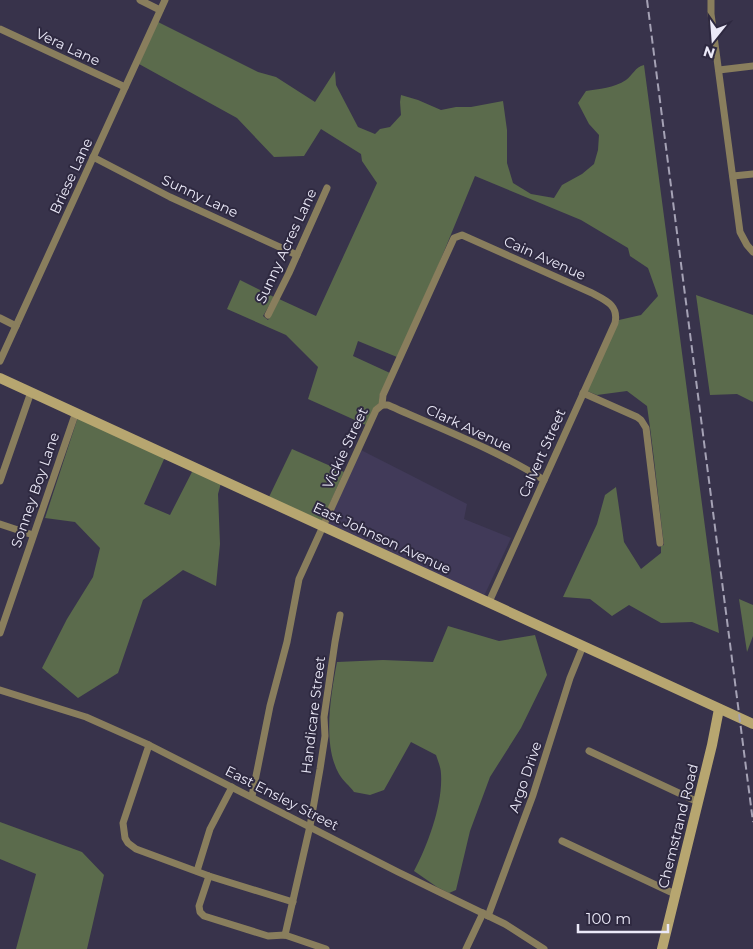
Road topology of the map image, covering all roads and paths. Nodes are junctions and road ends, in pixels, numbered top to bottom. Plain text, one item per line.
1 (140, 0) edge
2 (165, 0) edge
3 (711, 0) edge
4 (160, 10) junction
5 (0, 30) edge
6 (753, 66) edge
7 (719, 70) junction
8 (125, 87) junction
9 (94, 157) junction
10 (753, 174) edge
11 (733, 176) junction
12 (327, 188) dead end
13 (456, 236) joint
14 (753, 252) edge
15 (297, 255) junction
16 (616, 313) joint
17 (268, 315) dead end
18 (0, 318) edge
19 (16, 326) junction
20 (0, 362) edge
21 (0, 378) edge
22 (31, 392) junction
23 (583, 393) junction
24 (382, 405) junction
25 (76, 412) junction
26 (544, 480) junction
27 (0, 481) edge
28 (0, 524) edge
29 (323, 526) junction
30 (33, 535) junction
31 (660, 543) dead end
32 (489, 602) junction
33 (340, 615) dead end
34 (0, 633) edge
35 (583, 646) junction
36 (0, 690) edge
37 (719, 709) junction
38 (753, 724) edge
39 (149, 745) junction
40 (589, 751) dead end
41 (232, 787) junction
42 (252, 796) junction
43 (698, 802) junction
44 (310, 826) junction
45 (562, 841) dead end
46 (197, 871) junction
47 (209, 876) junction
48 (675, 894) junction
49 (293, 902) junction
50 (485, 915) junction
51 (282, 936) junction
52 (326, 949) edge
53 (466, 949) edge
54 (544, 949) edge
55 (662, 949) edge

1 - 4 street
2 - 4 street, Briese Lane
3 - 7 street
4 - 8 street, Briese Lane
5 - 8 street, Vera Lane
6 - 7 street
7 - 11 street
8 - 9 street, Briese Lane
9 - 15 street, Sunny Lane
9 - 19 street, Briese Lane
10 - 11 street
11 - 14 street
12 - 15 street, Sunny Acres Lane
13 - 16 street, Cain Avenue
13 - 24 street, Vickie Street
15 - 17 street, Sunny Acres Lane
16 - 23 street, Calvert Street
18 - 19 street
19 - 20 street, Briese Lane
21 - 22 main road, East Johnson Avenue
22 - 25 main road, East Johnson Avenue
22 - 27 street
23 - 26 street, Calvert Street
23 - 31 street
24 - 26 street, Clark Avenue
24 - 29 street, Vickie Street
25 - 29 main road, East Johnson Avenue
25 - 30 street, Sonney Boy Lane
26 - 32 street, Calvert Street
28 - 30 street
29 - 32 main road, East Johnson Avenue
29 - 42 street, Vickie Street
30 - 34 street, Sonney Boy Lane
32 - 35 main road, East Johnson Avenue
33 - 44 street, Handicare Street
35 - 37 main road, East Johnson Avenue
35 - 50 street, Argo Drive
36 - 39 street, East Ensley Street
37 - 38 main road, East Johnson Avenue
37 - 43 main road, Chemstrand Road
39 - 41 street, East Ensley Street
39 - 46 street
40 - 43 street
41 - 42 street, East Ensley Street
41 - 46 street
42 - 44 street, East Ensley Street
43 - 48 main road, Chemstrand Road
44 - 49 street, Handicare Street
44 - 50 street, East Ensley Street
45 - 48 street
46 - 47 street
47 - 49 street
47 - 51 street
48 - 55 main road, Chemstrand Road
49 - 51 street, Handicare Street
50 - 53 street, Argo Drive
50 - 54 street, East Ensley Street
51 - 52 street

